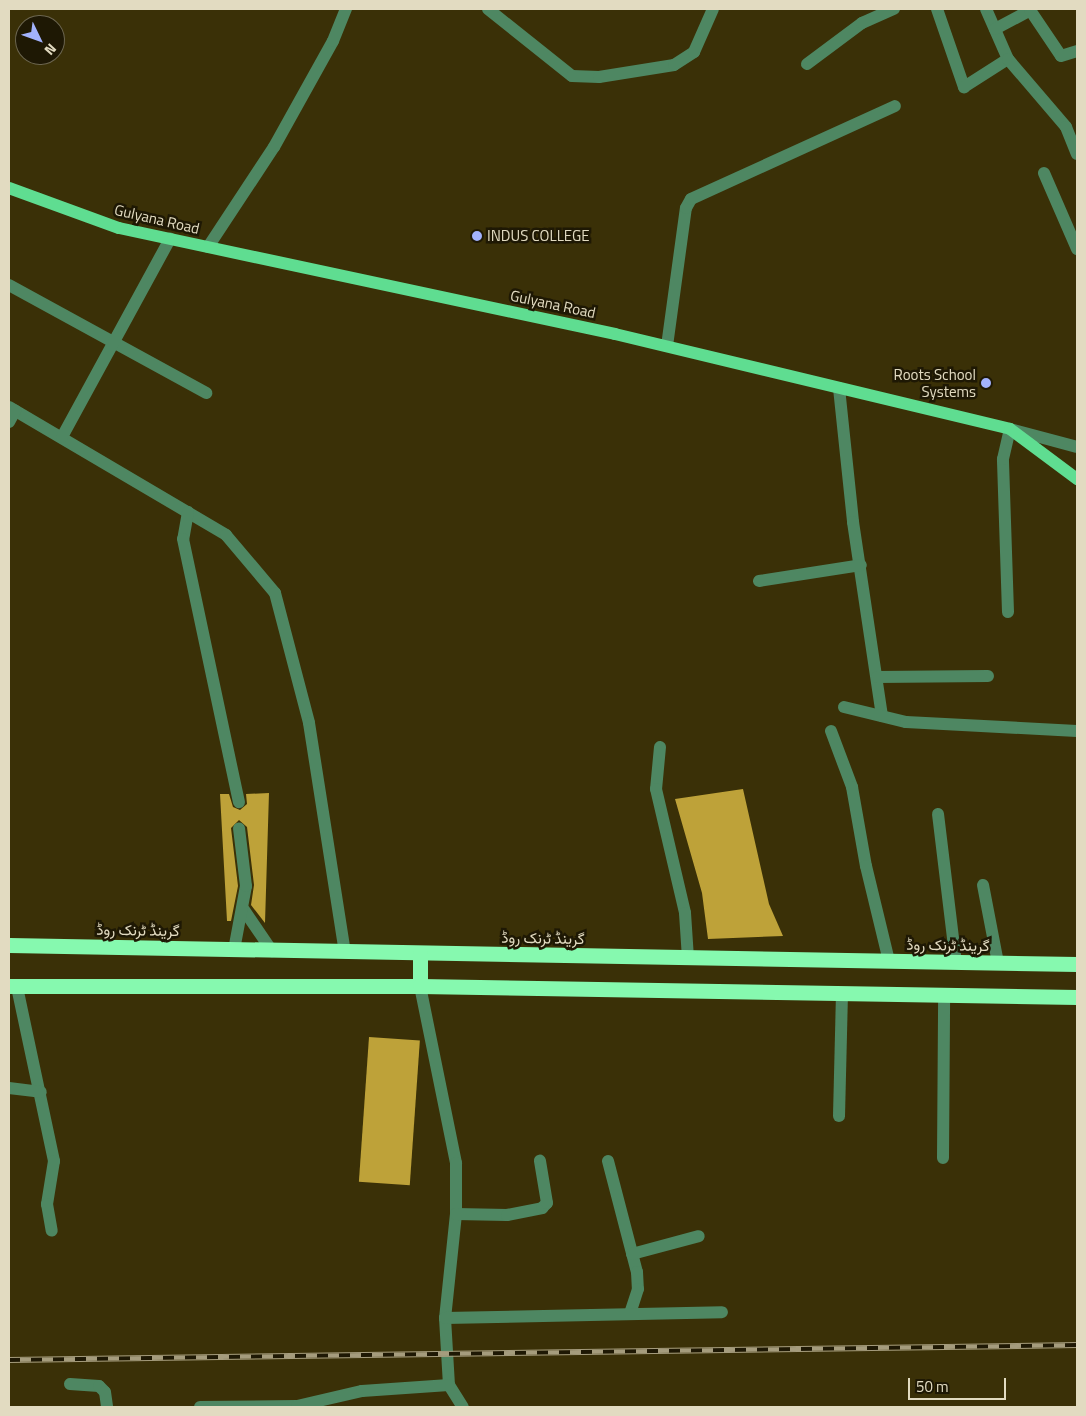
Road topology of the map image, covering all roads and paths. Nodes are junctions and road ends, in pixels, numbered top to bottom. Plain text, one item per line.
1 (346, 9) edge
2 (488, 9) edge
3 (714, 9) edge
4 (894, 9) edge
5 (937, 9) edge
6 (986, 9) edge
7 (995, 29) junction
8 (1077, 50) edge
9 (1008, 59) junction
10 (807, 64) dead end
11 (895, 106) dead end
12 (1077, 154) edge
13 (1044, 173) dead end
14 (9, 188) edge
15 (170, 239) junction
16 (208, 247) junction
17 (1077, 249) edge
18 (9, 285) edge
19 (113, 343) junction
20 (667, 346) junction
21 (839, 388) junction
22 (206, 393) dead end
23 (11, 413) edge
24 (1010, 429) junction
25 (62, 437) junction
26 (1077, 447) edge
27 (1077, 479) edge
28 (188, 512) junction
29 (861, 566) junction
30 (759, 580) dead end
31 (1008, 612) dead end
32 (988, 676) dead end
33 (877, 677) junction
34 (844, 707) dead end
35 (882, 716) junction
36 (1077, 731) edge
37 (831, 732) dead end
38 (660, 747) dead end
39 (239, 802) dead end
40 (938, 814) dead end
41 (239, 828) dead end
42 (984, 885) dead end
43 (244, 910) junction
44 (9, 945) edge
45 (234, 950) junction
46 (272, 951) junction
47 (345, 952) junction
48 (420, 954) junction
49 (688, 958) junction
50 (889, 962) junction
51 (956, 963) junction
52 (998, 963) junction
53 (1077, 964) edge
54 (13, 986) edge
55 (420, 986) junction
56 (842, 993) junction
57 (944, 995) junction
58 (1077, 997) edge
59 (9, 1088) edge
60 (41, 1092) junction
61 (839, 1116) dead end
62 (943, 1158) dead end
63 (540, 1161) dead end
64 (608, 1161) dead end
65 (456, 1214) junction
66 (52, 1231) dead end
67 (699, 1236) dead end
68 (632, 1254) junction
69 (722, 1312) dead end
70 (630, 1314) junction
71 (445, 1318) junction
72 (70, 1384) dead end
73 (449, 1385) junction
74 (287, 1406) edge
75 (107, 1407) edge
76 (200, 1407) edge
77 (463, 1407) edge

1 - 16 street
2 - 3 street
4 - 10 street
5 - 9 street
6 - 7 street
7 - 8 street
7 - 9 street
9 - 12 street
11 - 20 street
13 - 17 street
14 - 15 main road, Gulyana Road
15 - 16 main road, Gulyana Road
15 - 19 street
16 - 20 main road, Gulyana Road
18 - 19 street
19 - 22 street
19 - 25 street
20 - 21 main road, Gulyana Road
21 - 24 main road, Gulyana Road
21 - 29 street
23 - 25 street
24 - 26 street
24 - 27 main road, Gulyana Road
24 - 31 street
25 - 28 street
28 - 39 street
28 - 47 street
29 - 30 street
29 - 33 street
32 - 33 street
33 - 35 street
34 - 35 street
35 - 36 street
37 - 50 street
38 - 49 street
40 - 51 street
41 - 43 street
42 - 52 street
43 - 45 street
43 - 46 street
44 - 45 highway, گرینڈ ٹرنک روڈ
45 - 46 highway, گرینڈ ٹرنک روڈ
46 - 47 highway, گرینڈ ٹرنک روڈ
47 - 48 highway, گرینڈ ٹرنک روڈ
48 - 49 highway, گرینڈ ٹرنک روڈ
48 - 55 highway
49 - 50 highway, گرینڈ ٹرنک روڈ
50 - 51 highway, گرینڈ ٹرنک روڈ
51 - 52 highway, گرینڈ ٹرنک روڈ
52 - 53 highway, گرینڈ ٹرنک روڈ
54 - 55 highway
54 - 60 street
55 - 56 highway
55 - 65 street
56 - 57 highway
56 - 61 street
57 - 58 highway
57 - 62 street
59 - 60 street
60 - 66 street
63 - 65 street
64 - 68 street
65 - 71 street
67 - 68 street
68 - 70 street
69 - 70 street
70 - 71 street
71 - 73 street
72 - 75 street
73 - 74 street
73 - 77 street
74 - 76 street

